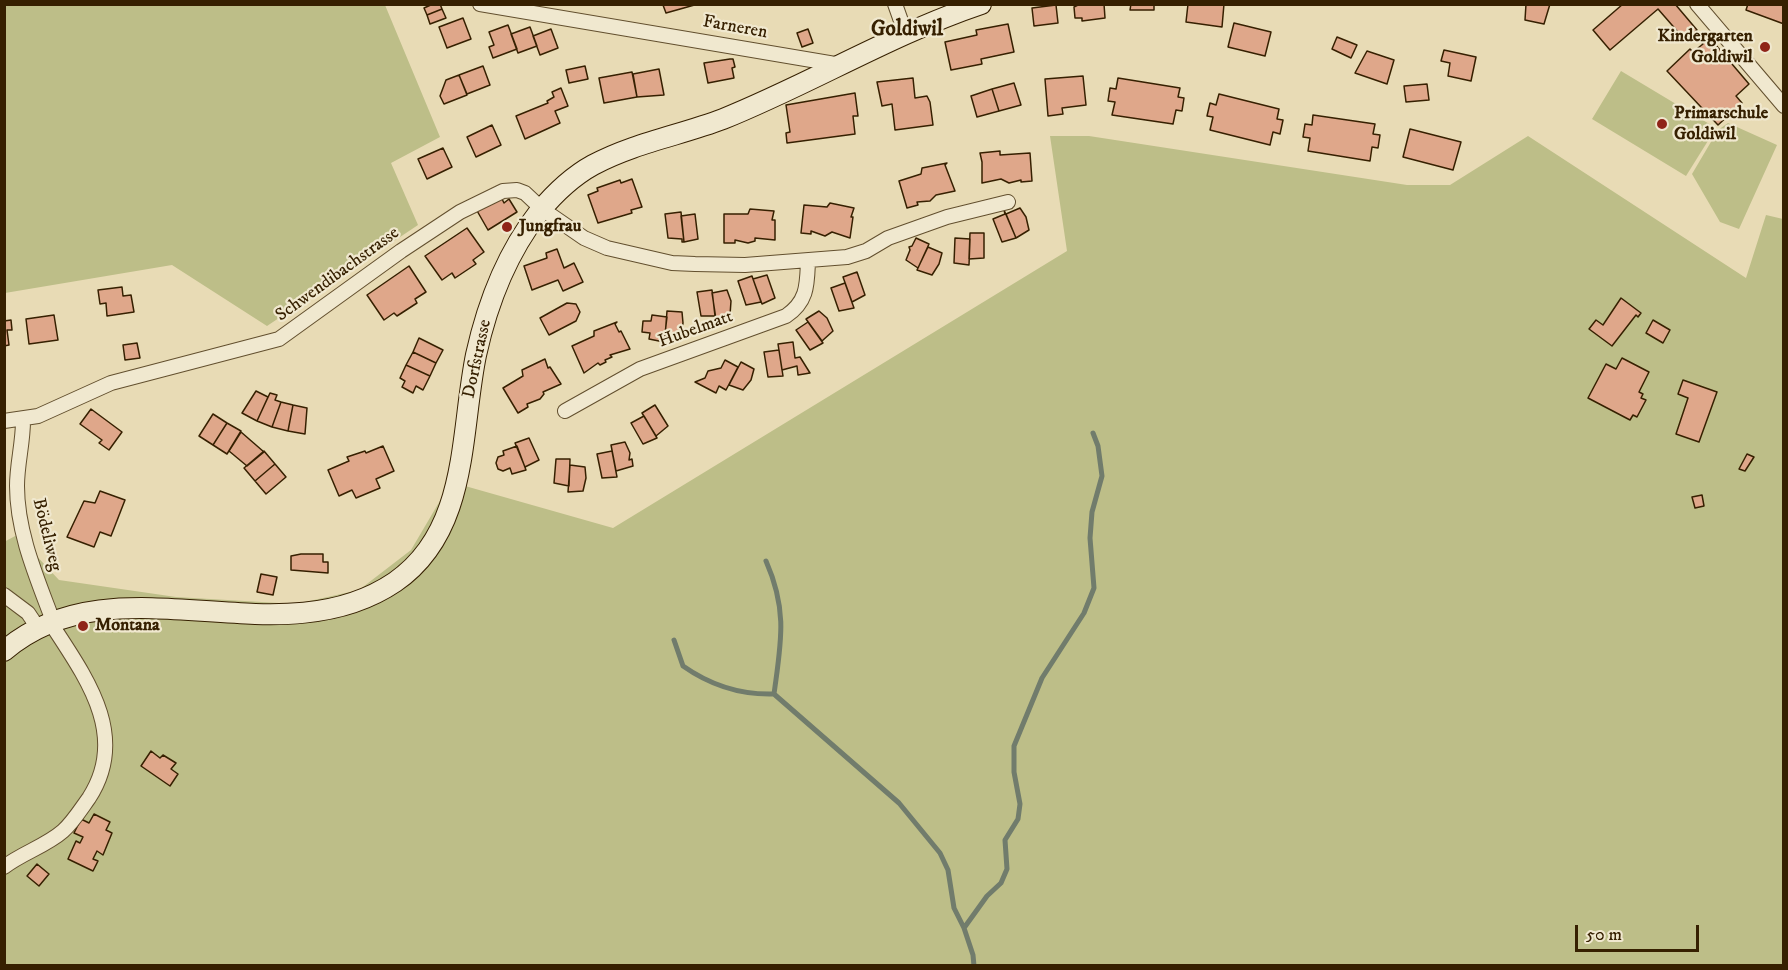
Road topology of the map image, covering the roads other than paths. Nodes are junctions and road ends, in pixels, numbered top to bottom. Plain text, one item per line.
1 (480, 4) edge
2 (895, 4) edge
3 (981, 4) edge
4 (1697, 4) edge
5 (906, 35) junction
6 (841, 65) junction
7 (1784, 106) edge
8 (1008, 202) dead end
9 (542, 209) junction
10 (808, 261) junction
11 (564, 411) dead end
12 (4, 421) edge
13 (24, 421) junction
14 (4, 595) edge
15 (47, 624) junction
16 (4, 651) edge
17 (4, 867) edge

1 - 6 street, Farneren
2 - 5 street
3 - 5 street, Dorfstrasse
4 - 7 street
5 - 6 street, Dorfstrasse
6 - 9 street, Dorfstrasse
8 - 10 street
9 - 10 street
9 - 13 street, Schwendibachstrasse
9 - 15 street, Dorfstrasse
10 - 11 street, Hubelmatt
12 - 13 street, Schwendibachstrasse
13 - 15 street, Bödeliweg
14 - 15 street
15 - 16 street, Dorfstrasse
15 - 17 street

